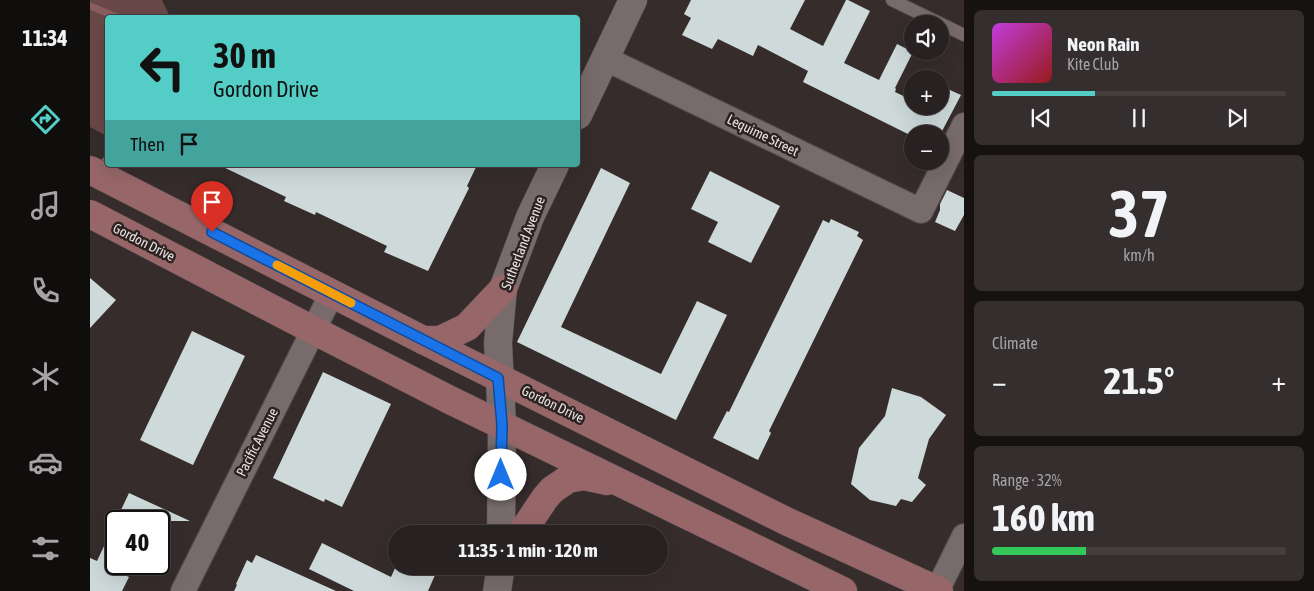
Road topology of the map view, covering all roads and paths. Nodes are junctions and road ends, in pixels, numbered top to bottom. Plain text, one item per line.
1 (633, 0) edge
2 (892, 0) edge
3 (964, 36) edge
4 (604, 58) junction
5 (580, 112) edge
6 (964, 125) edge
7 (553, 167) edge
8 (100, 175) edge
9 (90, 214) edge
10 (504, 289) junction
11 (332, 293) junction
12 (313, 330) junction
13 (423, 340) junction
14 (498, 378) junction
15 (502, 424) junction
16 (624, 485) junction
17 (501, 525) edge
18 (527, 525) edge
19 (964, 536) edge
20 (500, 575) edge
21 (183, 591) edge
22 (497, 591) edge
23 (843, 591) edge
24 (938, 591) edge

1 - 4 street
2 - 3 lane
4 - 5 street
4 - 6 street, Lequime Street
7 - 10 street, Sutherland Avenue
8 - 11 main road, Gordon Drive
9 - 12 main road, Gordon Drive
10 - 13 main road
10 - 14 street, Sutherland Avenue
11 - 12 street, Pacific Avenue
11 - 13 main road, Gordon Drive
12 - 15 main road, Gordon Drive
12 - 21 street, Pacific Avenue
13 - 14 main road, Gordon Drive
14 - 15 street, Sutherland Avenue
14 - 24 main road, Gordon Drive
15 - 16 main road, Gordon Drive
15 - 17 street, Sutherland Avenue
16 - 18 main road
16 - 23 main road, Gordon Drive
19 - 24 street
20 - 22 street

